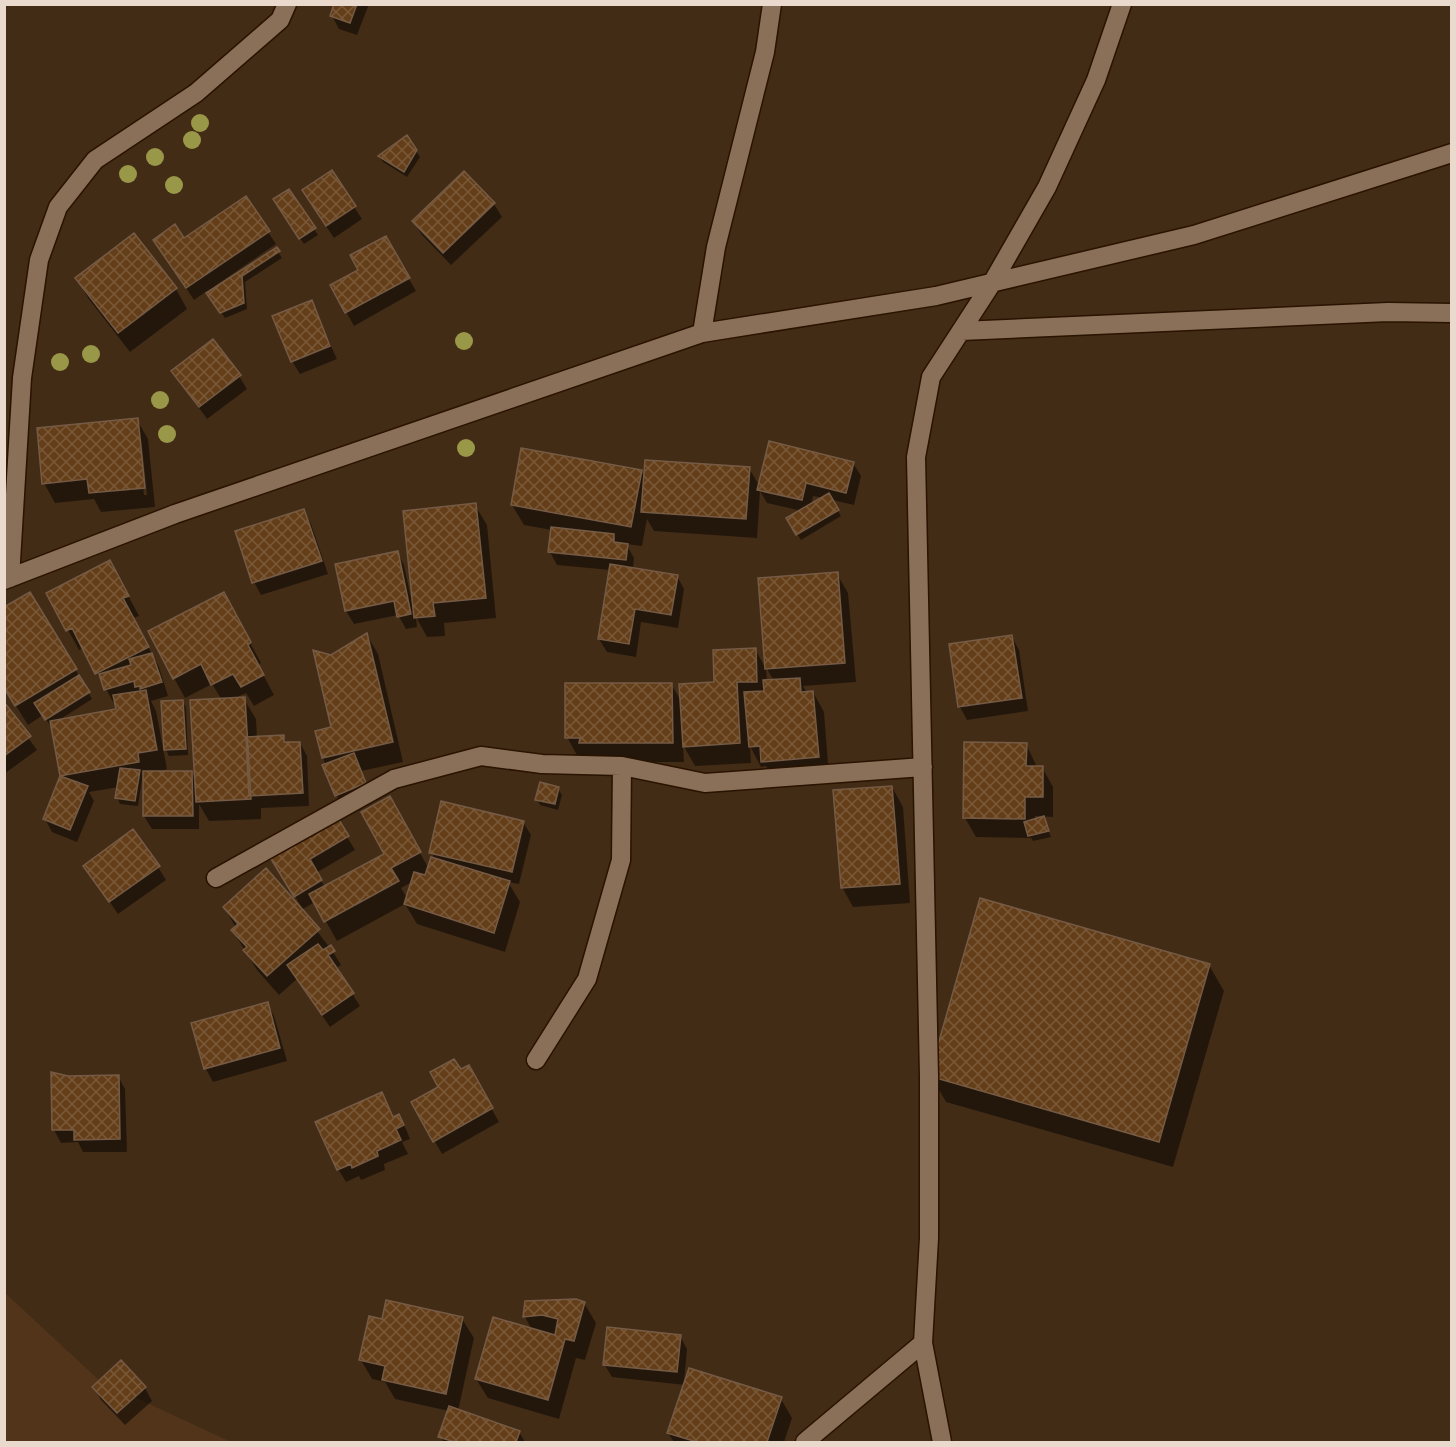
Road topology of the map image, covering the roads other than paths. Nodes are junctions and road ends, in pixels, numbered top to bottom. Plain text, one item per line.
1 (287, 4) edge
2 (772, 4) edge
3 (1122, 4) edge
4 (1452, 153) edge
5 (992, 283) junction
6 (1452, 313) edge
7 (961, 331) junction
8 (702, 333) junction
9 (7, 579) edge
10 (622, 766) junction
11 (923, 767) junction
12 (216, 878) dead end
13 (536, 1060) dead end
14 (922, 1343) junction
15 (805, 1443) edge
16 (942, 1443) edge

1 - 9 street
2 - 8 street
3 - 5 street
4 - 5 street
5 - 7 street
5 - 8 street
6 - 7 street
7 - 11 street
8 - 9 street
10 - 11 street
10 - 12 street
10 - 13 street
11 - 14 street
14 - 15 street
14 - 16 street

